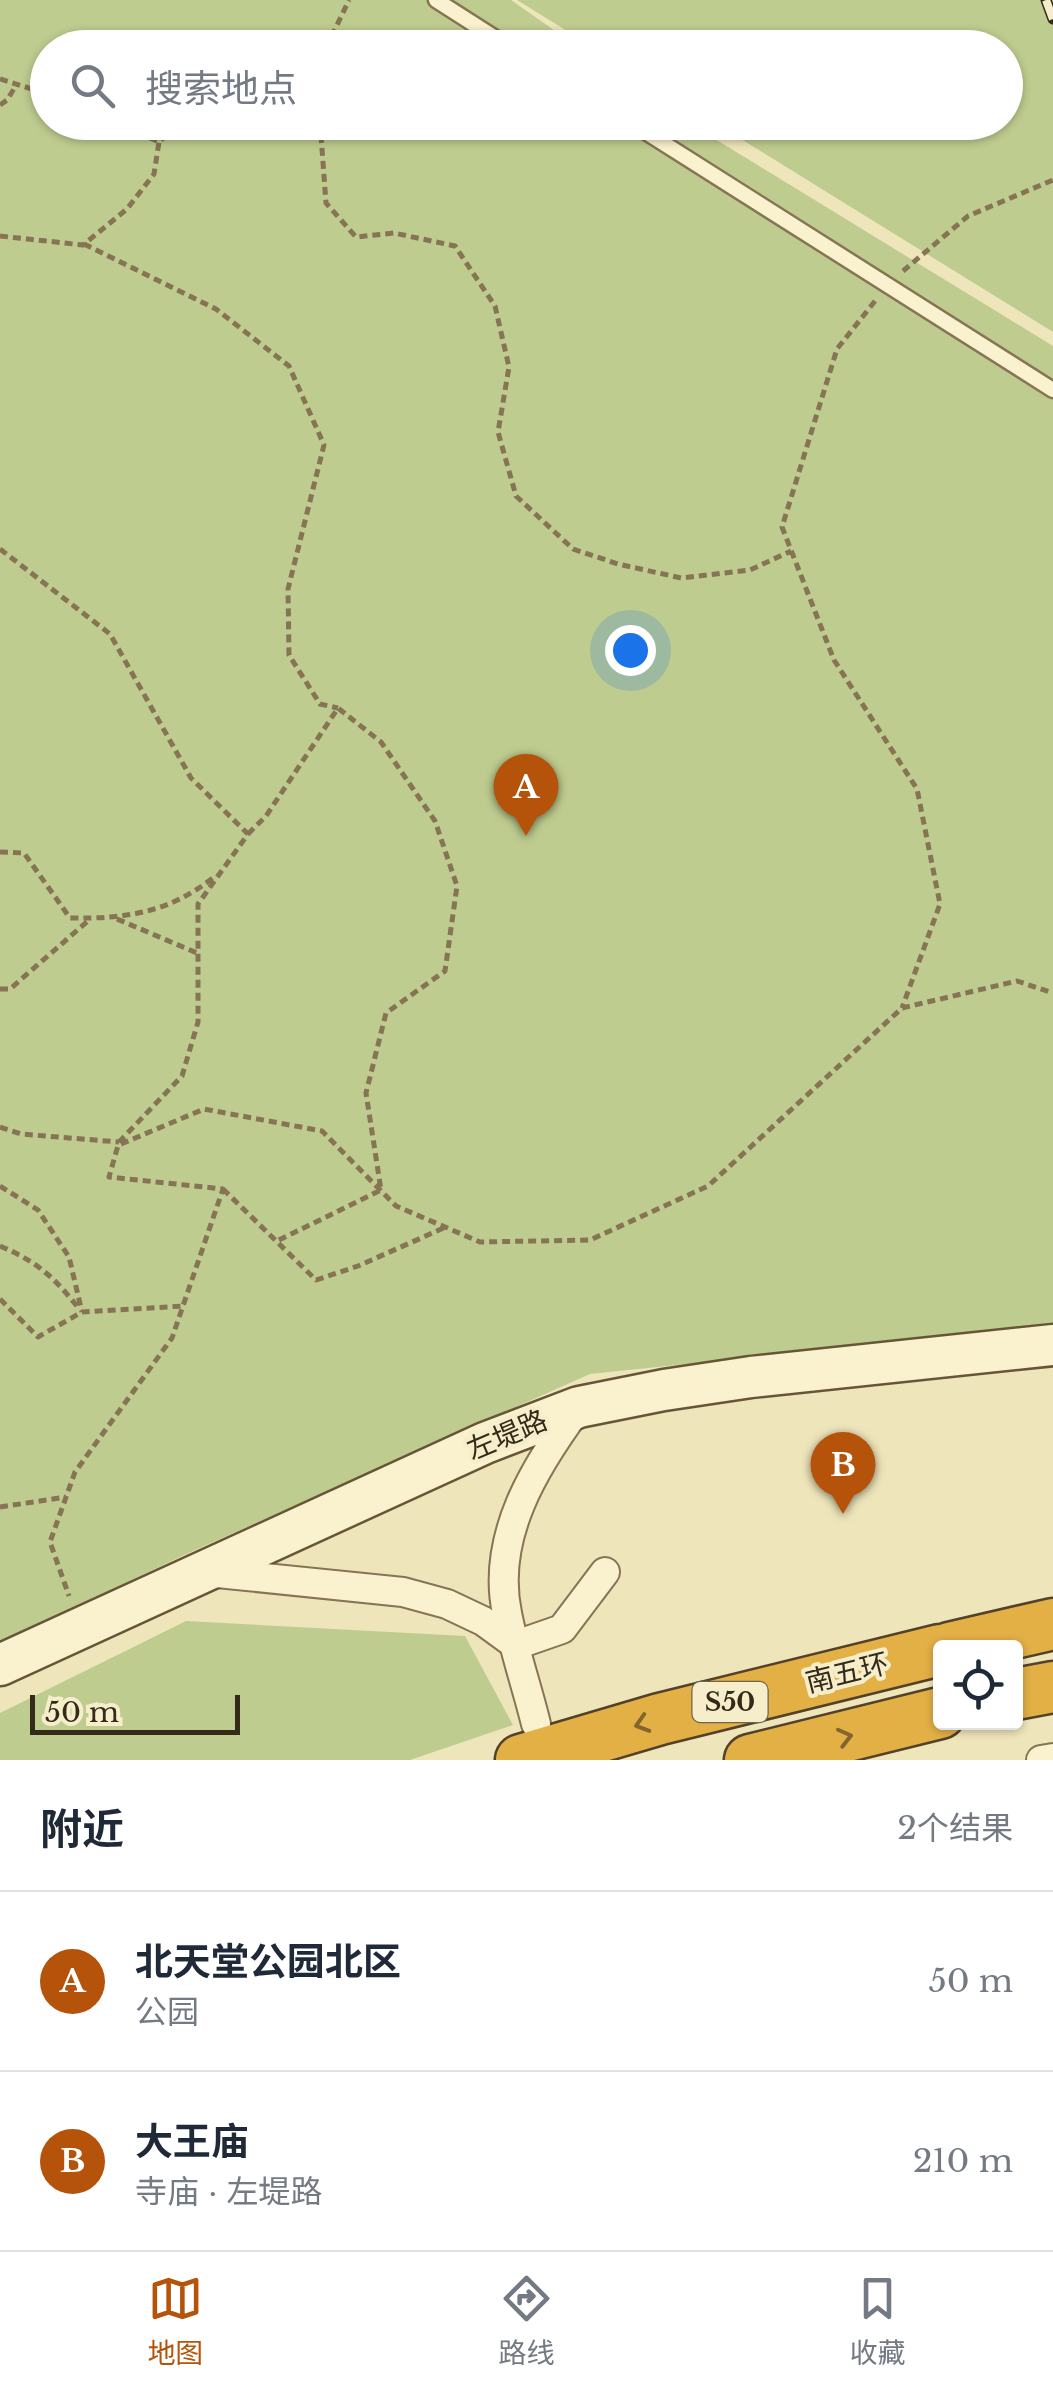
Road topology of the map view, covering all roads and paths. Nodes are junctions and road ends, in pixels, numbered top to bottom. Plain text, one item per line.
1 (350, 0) edge
2 (436, 0) edge
3 (335, 30) edge
4 (483, 30) edge
5 (0, 78) edge
6 (17, 84) junction
7 (30, 88) edge
8 (0, 105) edge
9 (154, 140) edge
10 (321, 140) edge
11 (658, 140) edge
12 (159, 142) joint
13 (1053, 180) edge
14 (0, 236) edge
15 (84, 244) junction
16 (888, 285) junction
17 (1053, 390) edge
18 (0, 549) edge
19 (791, 551) junction
20 (338, 708) junction
21 (248, 834) junction
22 (0, 852) edge
23 (222, 870) junction
24 (91, 918) junction
25 (117, 919) junction
26 (197, 954) junction
27 (0, 988) edge
28 (1053, 993) edge
29 (902, 1008) junction
30 (0, 1127) edge
31 (119, 1144) junction
32 (0, 1186) edge
33 (223, 1189) junction
34 (381, 1190) junction
35 (446, 1227) junction
36 (275, 1242) junction
37 (0, 1246) edge
38 (0, 1299) edge
39 (183, 1306) junction
40 (82, 1312) junction
41 (1053, 1345) edge
42 (578, 1407) junction
43 (66, 1497) junction
44 (0, 1506) edge
45 (205, 1572) junction
46 (604, 1572) dead end
47 (1053, 1624) edge
48 (81, 1628) junction
49 (984, 1640) edge
50 (516, 1644) junction
51 (933, 1652) edge
52 (0, 1665) edge
53 (1053, 1686) edge
54 (1023, 1692) edge
55 (933, 1715) edge
56 (529, 1742) edge
57 (1053, 1758) edge
58 (750, 1760) edge
59 (1042, 1760) edge

1 - 3 path
2 - 4 lane
5 - 6 path
6 - 7 path
6 - 8 path
9 - 12 path
10 - 19 path
11 - 16 lane
12 - 15 path
13 - 16 path
14 - 15 path
15 - 20 path
16 - 17 lane
16 - 19 path
18 - 21 path
19 - 29 path
20 - 21 path
20 - 34 path
21 - 23 path
22 - 24 path
23 - 25 path
23 - 26 path
24 - 25 path
24 - 27 path
25 - 26 path
26 - 31 path
28 - 29 path
29 - 35 path
30 - 31 path
31 - 33 path
31 - 34 path
32 - 40 path
33 - 36 path
33 - 39 path
34 - 35 path
34 - 36 path
35 - 36 path
37 - 40 path
38 - 40 path
39 - 40 path
39 - 43 path
41 - 42 main road, 左堤路
42 - 45 main road, 左堤路
42 - 50 street
43 - 44 path
43 - 48 path
45 - 48 main road, 左堤路
45 - 50 street
46 - 50 street
47 - 49 highway
48 - 52 main road, 左堤路
50 - 56 street
51 -> 56 highway, 南五环 / S50
53 - 54 highway
58 -> 55 highway, S50
57 - 59 street

